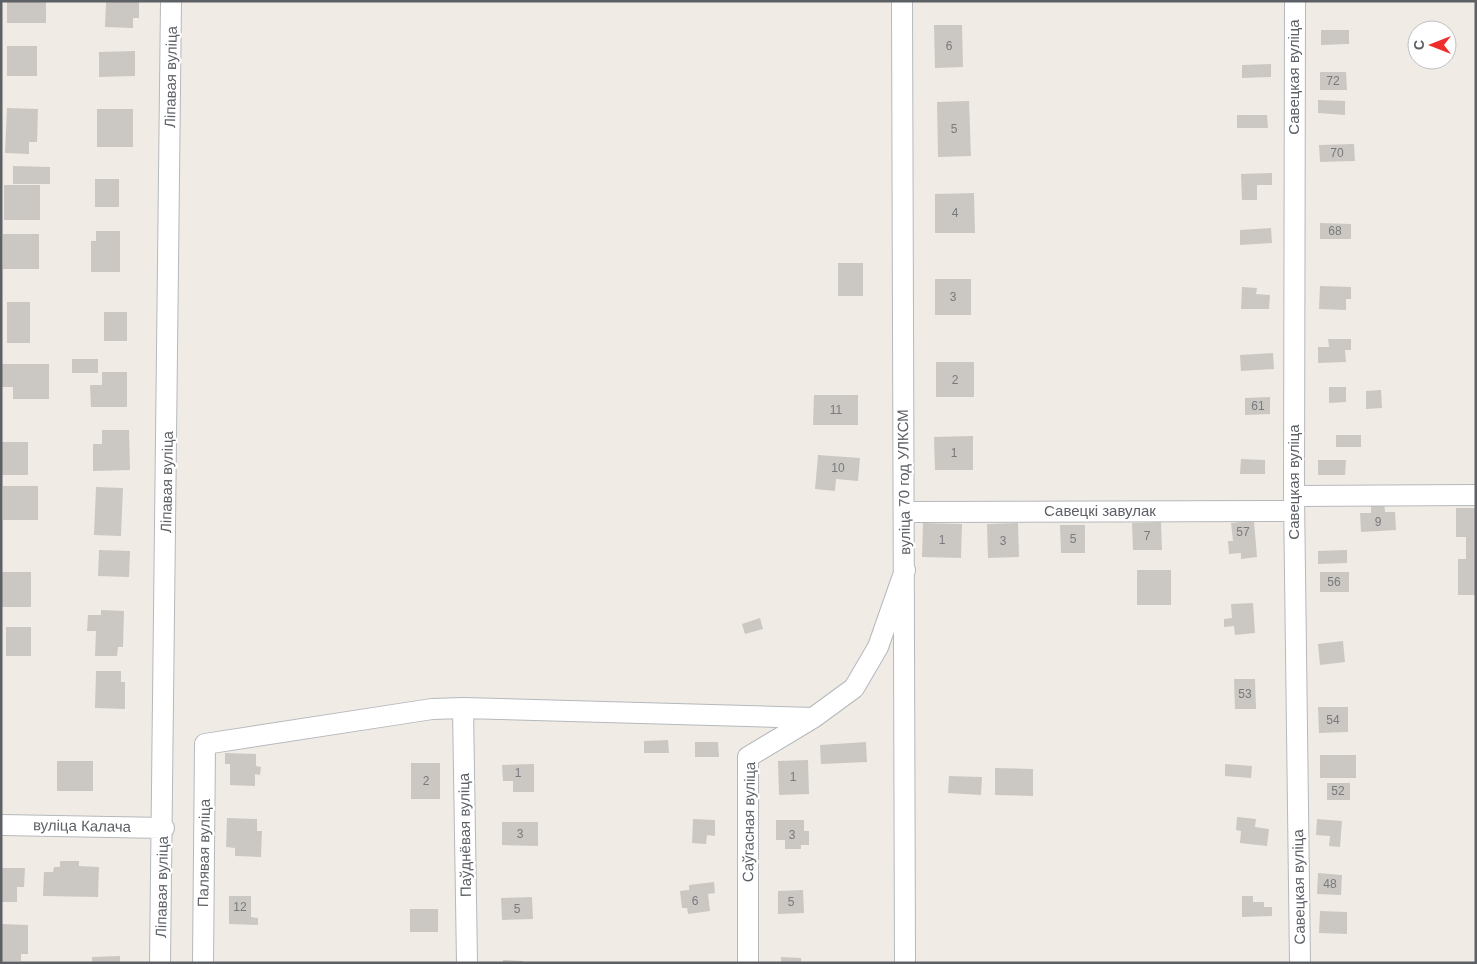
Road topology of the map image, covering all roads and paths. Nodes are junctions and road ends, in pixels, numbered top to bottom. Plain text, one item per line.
1 (171, 1) edge
2 (902, 1) edge
3 (1295, 1) edge
4 (1476, 495) edge
5 (1294, 503) junction
6 (905, 512) junction
7 (905, 570) junction
8 (464, 708) junction
9 (813, 718) junction
10 (1, 825) edge
11 (164, 828) junction
12 (160, 963) edge
13 (203, 963) edge
14 (467, 963) edge
15 (748, 963) edge
16 (905, 963) edge
17 (1300, 963) edge

1 - 11 street, Ліпавая вуліца
2 - 6 street, вуліца 70 год УЛКСМ
3 - 5 street, Савецкая вуліца
4 - 5 street, Савецкі завулак
5 - 6 street, Савецкі завулак
5 - 17 street, Савецкая вуліца
6 - 7 street, вуліца 70 год УЛКСМ
7 - 9 street
7 - 16 street, вуліца 70 год УЛКСМ
8 - 9 street
8 - 13 street, Палявая вуліца
8 - 14 street, Паўднёвая вуліца
9 - 15 street, Саўгасная вуліца
10 - 11 street, вуліца Калача
11 - 12 street, Ліпавая вуліца

